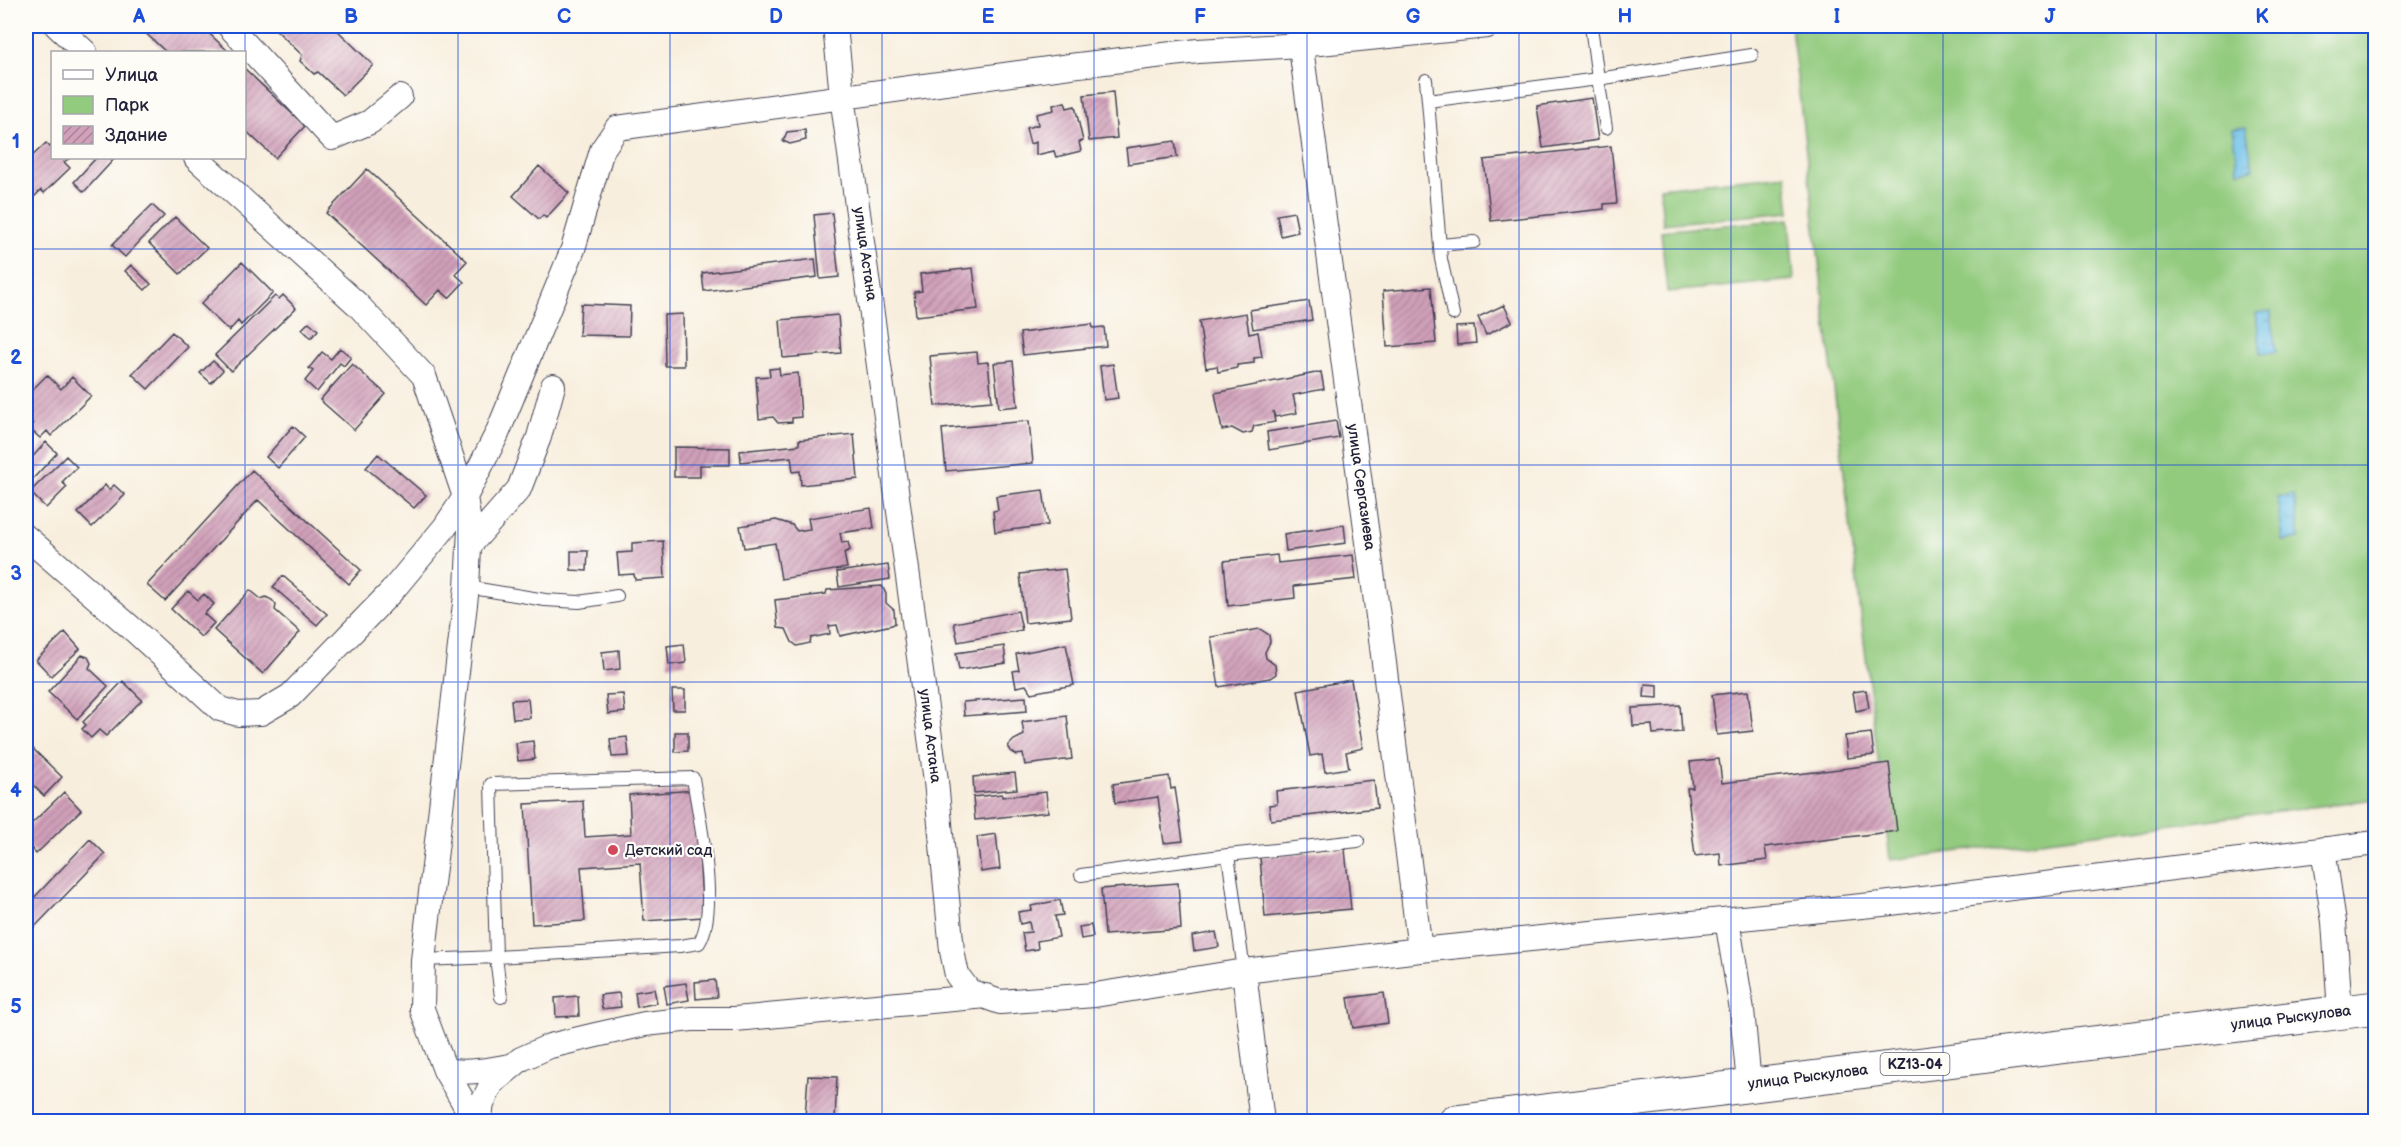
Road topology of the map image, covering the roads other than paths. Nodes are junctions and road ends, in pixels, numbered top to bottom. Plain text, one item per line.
1 (57, 26) edge
2 (229, 26) edge
3 (835, 26) edge
4 (1487, 26) edge
5 (1591, 26) edge
6 (1299, 35) edge
7 (84, 51) edge
8 (1752, 55) dead end
9 (1598, 79) junction
10 (1426, 80) dead end
11 (842, 96) junction
12 (400, 97) dead end
13 (1428, 101) junction
14 (1606, 128) dead end
15 (197, 159) edge
16 (1474, 242) dead end
17 (1440, 245) junction
18 (1453, 314) dead end
19 (553, 386) dead end
20 (465, 497) junction
21 (26, 537) edge
22 (469, 546) junction
23 (467, 587) junction
24 (617, 596) dead end
25 (1358, 841) dead end
26 (2376, 843) edge
27 (2323, 849) junction
28 (1228, 855) junction
29 (1080, 875) dead end
30 (1727, 920) junction
31 (1420, 950) junction
32 (496, 957) junction
33 (423, 960) junction
34 (1244, 971) junction
35 (986, 996) junction
36 (501, 997) dead end
37 (2376, 1008) edge
38 (2340, 1012) junction
39 (513, 1066) junction
40 (444, 1070) junction
41 (1749, 1084) junction
42 (477, 1122) edge
43 (1262, 1122) edge
44 (1455, 1122) edge

1 - 7 street
2 - 12 street
3 - 11 street, улица Астана
4 - 6 street
5 - 9 lane
6 - 11 street
6 - 31 street, улица Сергазиева
8 - 9 lane
9 - 13 lane
9 - 14 lane
10 - 13 lane
11 - 20 street
11 - 35 street, улица Астана
13 - 17 lane
15 - 20 street
16 - 17 lane
17 - 18 lane
19 - 22 street
20 - 21 street
20 - 22 street
22 - 23 street
23 - 24 lane
23 - 33 street
25 - 28 lane
26 - 27 street, улица Астана
27 - 30 street, улица Астана
27 - 38 street
28 - 29 lane
28 - 34 lane
30 - 31 street, улица Астана
30 - 41 street
31 - 34 street, улица Астана
32 - 32 lane
32 - 33 lane
32 - 36 lane
33 - 40 street
34 - 35 street, улица Астана
34 - 43 street
35 - 39 street
37 - 38 main road, улица Рыскулова / KZ13-04
38 - 41 main road, улица Рыскулова / KZ13-04
39 - 40 street
39 - 42 street
40 - 42 street
41 - 44 main road, улица Рыскулова / KZ13-04

